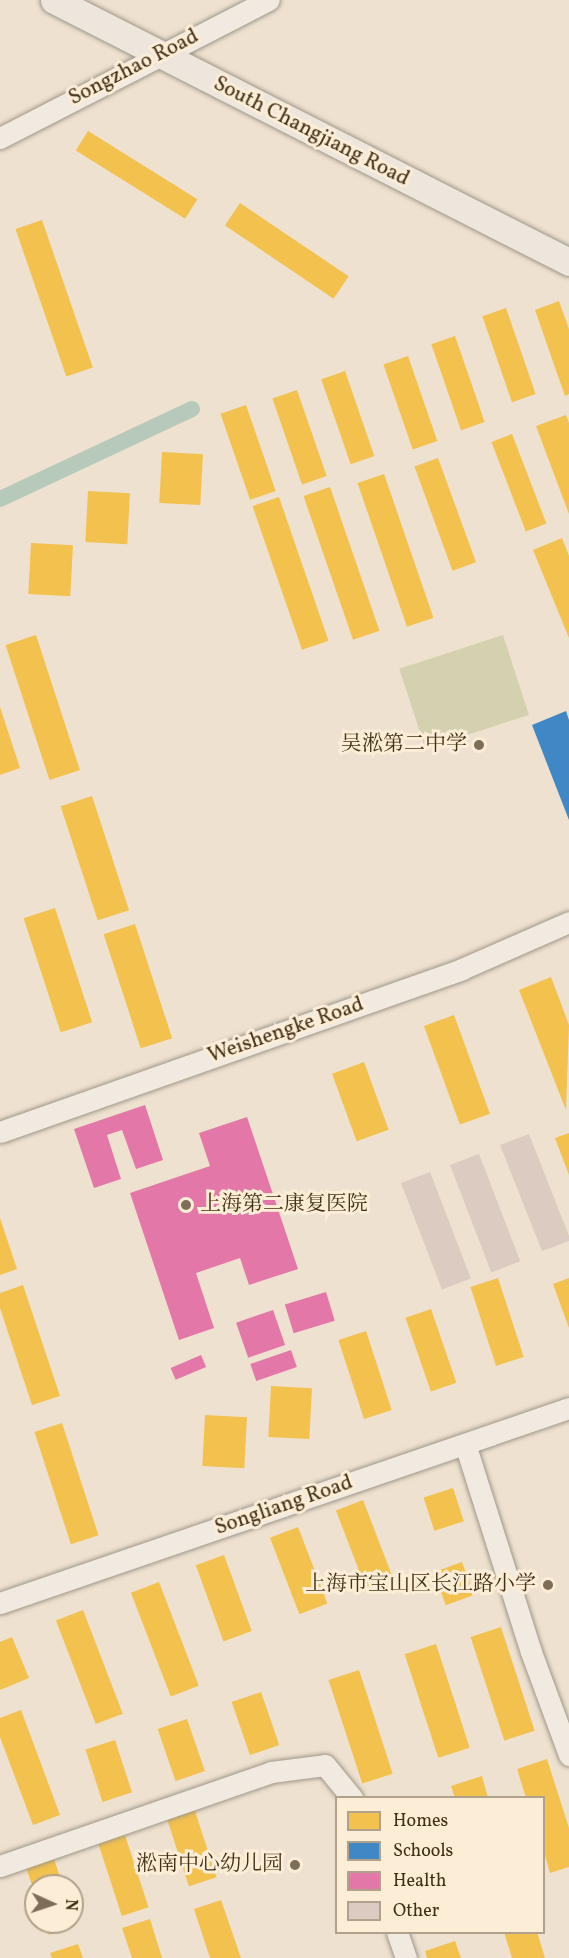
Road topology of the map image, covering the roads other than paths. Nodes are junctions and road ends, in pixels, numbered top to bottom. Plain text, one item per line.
1 (54, 0) edge
2 (269, 0) edge
3 (158, 55) junction
4 (0, 138) edge
5 (569, 262) edge
6 (569, 922) edge
7 (0, 1132) edge
8 (569, 1408) edge
9 (465, 1444) junction
10 (0, 1603) edge
11 (569, 1755) edge
12 (351, 1796) edge
13 (0, 1866) edge
14 (398, 1934) edge
15 (406, 1958) edge

1 - 3 main road, South Changjiang Road
2 - 3 street, Songzhao Road
3 - 4 street, Songzhao Road
3 - 5 main road, South Changjiang Road
6 - 7 street, Weishengke Road
8 - 9 street, Songliang Road
9 - 10 street, Songliang Road
9 - 11 street
12 - 13 street
14 - 15 street

